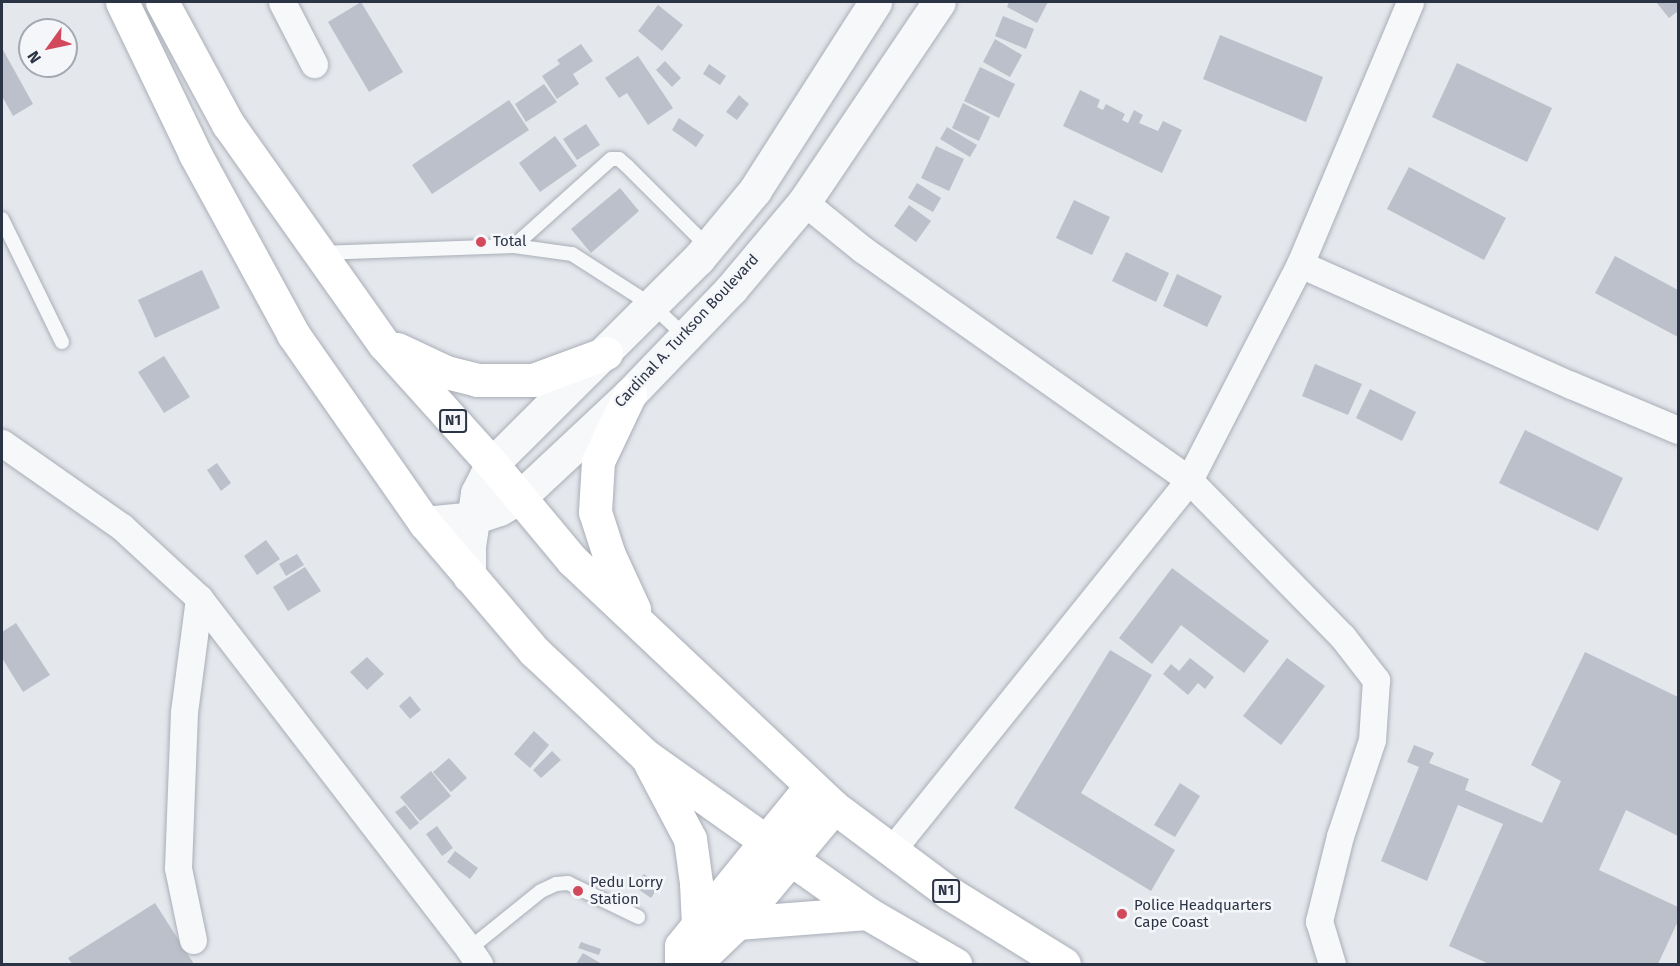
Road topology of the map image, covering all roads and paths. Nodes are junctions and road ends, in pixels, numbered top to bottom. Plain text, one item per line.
1 (122, 2) edge
2 (162, 2) edge
3 (282, 2) edge
4 (875, 2) edge
5 (939, 2) edge
6 (1410, 2) edge
7 (314, 64) dead end
8 (804, 202) junction
9 (2, 219) edge
10 (514, 246) junction
11 (708, 247) junction
12 (319, 253) junction
13 (1300, 264) junction
14 (653, 306) junction
15 (686, 337) junction
16 (63, 342) dead end
17 (384, 344) junction
18 (606, 353) junction
19 (630, 394) junction
20 (1678, 430) edge
21 (2, 442) edge
22 (492, 464) junction
23 (1189, 480) junction
24 (519, 498) junction
25 (473, 518) junction
26 (425, 523) junction
27 (469, 576) junction
28 (199, 598) junction
29 (641, 624) junction
30 (646, 756) junction
31 (822, 797) junction
32 (779, 851) junction
33 (891, 851) junction
34 (867, 913) junction
35 (639, 917) dead end
36 (737, 923) junction
37 (698, 925) junction
38 (193, 940) dead end
39 (474, 957) edge
40 (681, 964) edge
41 (694, 964) edge
42 (955, 964) edge
43 (1064, 964) edge
44 (1332, 964) edge

1 - 26 main road
2 - 12 main road, N1
3 - 7 street
4 - 11 street
5 - 8 street, Cardinal A. Turkson Boulevard
6 - 13 street
8 - 15 street, Cardinal A. Turkson Boulevard
8 - 23 street
9 - 16 lane
10 - 11 lane
10 - 12 lane
10 - 14 lane
11 - 14 street
12 - 17 main road, N1
13 - 20 street
13 - 23 street
14 - 15 lane
14 - 18 street
15 - 19 street, Cardinal A. Turkson Boulevard
17 - 18 main road
17 - 22 main road, N1
18 - 22 street
19 - 24 street, Cardinal A. Turkson Boulevard
19 - 29 main road
21 - 28 street
22 - 24 main road, N1
22 - 25 street
23 - 33 street
23 - 44 street
24 - 25 street, Cardinal A. Turkson Boulevard
24 - 29 main road, N1
25 - 26 street, Cardinal A. Turkson Boulevard
25 - 27 street
26 - 27 main road
27 - 30 main road
28 - 38 street
28 - 39 street
29 - 31 main road, N1
30 - 32 main road
30 - 37 main road
31 - 32 main road
31 - 33 main road, N1
32 - 34 main road
32 - 36 main road
32 - 37 main road
33 - 43 main road, N1
34 - 36 main road
34 - 42 main road
35 - 39 lane
36 - 41 main road
37 - 40 main road

